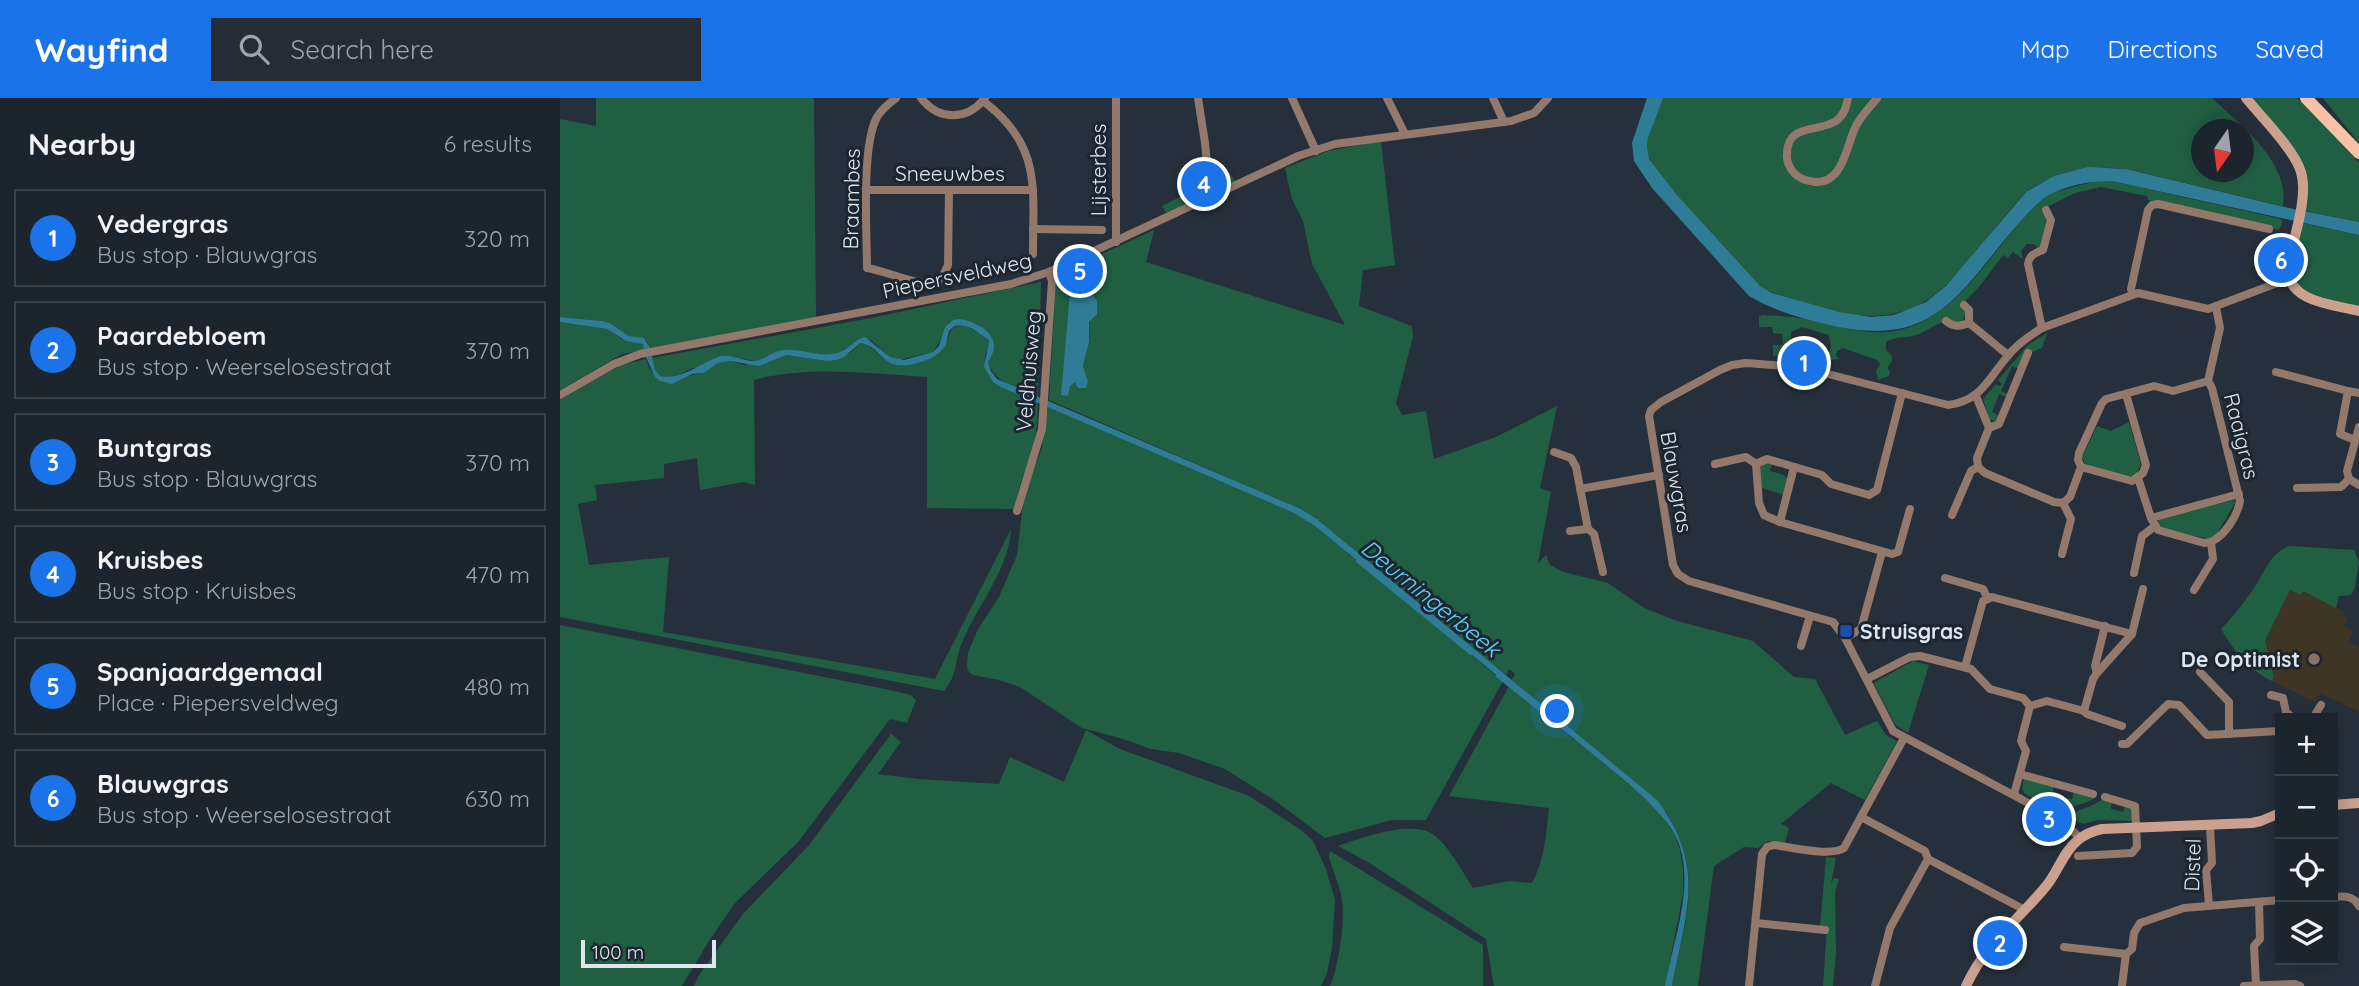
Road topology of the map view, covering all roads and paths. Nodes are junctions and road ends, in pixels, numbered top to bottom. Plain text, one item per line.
1 (896, 98) edge
2 (921, 98) edge
3 (1116, 98) edge
4 (1198, 98) edge
5 (1292, 98) edge
6 (1387, 98) edge
7 (1493, 98) edge
8 (1548, 98) edge
9 (1849, 98) edge
10 (1877, 98) edge
11 (2236, 98) edge
12 (2246, 98) edge
13 (2306, 98) edge
14 (2318, 98) edge
15 (984, 99) edge
16 (1843, 114) junction
17 (1504, 122) junction
18 (2265, 123) junction
19 (1857, 124) junction
20 (2341, 132) junction
21 (1405, 135) junction
22 (1316, 150) junction
23 (2359, 153) edge
24 (868, 190) junction
25 (949, 190) junction
26 (1033, 190) junction
27 (1210, 198) junction
28 (2046, 211) dead end
29 (1033, 229) junction
30 (2269, 229) dead end
31 (1102, 230) dead end
32 (1116, 242) junction
33 (1033, 254) dead end
34 (1049, 272) junction
35 (2288, 279) junction
36 (2133, 294) junction
37 (1964, 305) dead end
38 (2216, 307) junction
39 (2359, 311) edge
40 (1946, 321) dead end
41 (1969, 323) junction
42 (2042, 328) junction
43 (2028, 353) dead end
44 (2008, 355) junction
45 (2276, 372) dead end
46 (2207, 381) junction
47 (2356, 390) edge
48 (1902, 393) junction
49 (2126, 394) junction
50 (560, 396) edge
51 (1976, 396) junction
52 (2359, 427) edge
53 (1989, 428) junction
54 (2355, 440) junction
55 (1554, 452) dead end
56 (1715, 464) dead end
57 (1756, 464) junction
58 (1794, 467) junction
59 (1978, 467) junction
60 (2081, 467) junction
61 (1659, 475) junction
62 (2138, 478) junction
63 (2349, 479) junction
64 (2359, 485) edge
65 (2297, 488) dead end
66 (1580, 489) junction
67 (2239, 494) junction
68 (2063, 503) junction
69 (1910, 509) dead end
70 (1017, 511) dead end
71 (1952, 515) dead end
72 (1780, 522) junction
73 (2153, 522) junction
74 (1588, 528) junction
75 (1570, 531) dead end
76 (2211, 542) junction
77 (1882, 552) junction
78 (2062, 554) dead end
79 (1603, 572) dead end
80 (2134, 573) dead end
81 (1945, 578) dead end
82 (2143, 589) dead end
83 (2194, 590) dead end
84 (1988, 599) junction
85 (1810, 615) junction
86 (2105, 626) junction
87 (2132, 634) junction
88 (1845, 638) junction
89 (1801, 646) dead end
90 (1965, 667) junction
91 (2200, 672) dead end
92 (2097, 673) junction
93 (1867, 679) junction
94 (2271, 695) dead end
95 (2321, 705) dead end
96 (2030, 706) junction
97 (2084, 711) junction
98 (2287, 713) edge
99 (2316, 713) edge
100 (2122, 726) dead end
101 (2275, 731) edge
102 (2229, 734) junction
103 (1904, 738) junction
104 (2122, 744) dead end
105 (2020, 774) junction
106 (2014, 794) junction
107 (2093, 794) dead end
108 (2105, 797) dead end
109 (2359, 803) edge
110 (2338, 805) edge
111 (2275, 815) edge
112 (1861, 817) junction
113 (2210, 826) junction
114 (2137, 829) junction
115 (2080, 838) junction
116 (2078, 856) dead end
117 (1928, 859) junction
118 (2338, 897) edge
119 (2275, 900) edge
120 (2259, 902) junction
121 (2209, 905) junction
122 (2359, 906) edge
123 (2025, 909) junction
124 (1756, 923) junction
125 (1825, 930) dead end
126 (2064, 947) dead end
127 (2126, 954) junction
128 (2256, 985) edge
129 (1749, 986) edge
130 (1875, 986) edge
131 (1966, 986) edge
132 (2122, 986) edge
133 (2244, 986) edge
134 (2300, 986) edge

1 - 24 street, Braambes
2 - 15 street
3 - 32 street, Lijsterbes
4 - 27 street
5 - 22 street
6 - 21 street
7 - 17 street
8 - 17 street, Piepersveldweg
9 - 16 street
10 - 19 street
11 - 18 street
12 - 18 street
13 - 20 main road
14 - 20 main road
15 - 26 street
16 - 19 street
16 - 19 street
17 - 21 street, Piepersveldweg
18 - 35 street
20 - 23 main road
21 - 22 street, Piepersveldweg
22 - 27 street, Piepersveldweg
24 - 25 street, Sneeuwbes
24 - 25 street, Braambes
25 - 26 street, Sneeuwbes
26 - 29 street
27 - 32 street, Piepersveldweg
28 - 42 street
29 - 31 street
29 - 33 street
30 - 36 street
32 - 34 street, Piepersveldweg
34 - 50 street, Piepersveldweg
34 - 70 street, Veldhuisweg
35 - 38 street
35 - 39 street
36 - 38 street
36 - 42 street
37 - 41 street
38 - 46 street, Raaigras
40 - 41 street
41 - 44 street
42 - 44 street
43 - 53 street
44 - 51 street
45 - 47 street
46 - 49 street
46 - 67 street, Raaigras
47 - 54 street
48 - 51 street, Blauwgras
48 - 58 street
48 - 61 street, Blauwgras
49 - 60 street
49 - 62 street
51 - 53 street
52 - 54 street
53 - 59 street
54 - 63 street
55 - 66 street
56 - 57 street
57 - 58 street
57 - 72 street
58 - 72 street
59 - 68 street
59 - 71 street
60 - 62 street
60 - 68 street
61 - 66 street
61 - 85 street, Blauwgras
62 - 73 street
63 - 64 street
63 - 65 street
66 - 74 street
67 - 73 street, Raaigras
67 - 76 street, Raaigras
68 - 78 street
69 - 77 street
72 - 77 street
73 - 76 street
73 - 80 street
74 - 75 street
74 - 79 street
76 - 83 street, Raaigras
77 - 88 street
81 - 84 street
82 - 87 street
84 - 86 street
84 - 90 street
85 - 88 street, Blauwgras
85 - 89 street
86 - 87 street
86 - 92 street
87 - 92 street
88 - 93 street, Blauwgras
90 - 93 street
90 - 96 street
91 - 102 street
92 - 97 street
93 - 103 street, Blauwgras
94 - 98 street
95 - 99 street
96 - 97 street
96 - 105 street
97 - 100 street
101 - 102 street
102 - 104 street
103 - 106 street, Blauwgras
103 - 112 street
105 - 106 street
105 - 107 street
106 - 115 street, Blauwgras
108 - 114 street
109 - 110 street
111 - 113 street
112 - 117 street
112 - 124 street
113 - 114 street
113 - 121 street, Distel
114 - 115 street
114 - 116 street
115 - 123 street
117 - 123 street
117 - 130 street
118 - 122 street
119 - 120 street
120 - 121 street
120 - 128 street
121 - 127 street
123 - 131 street
124 - 125 street
124 - 129 street
126 - 127 street
127 - 132 street
128 - 133 street
128 - 134 street

